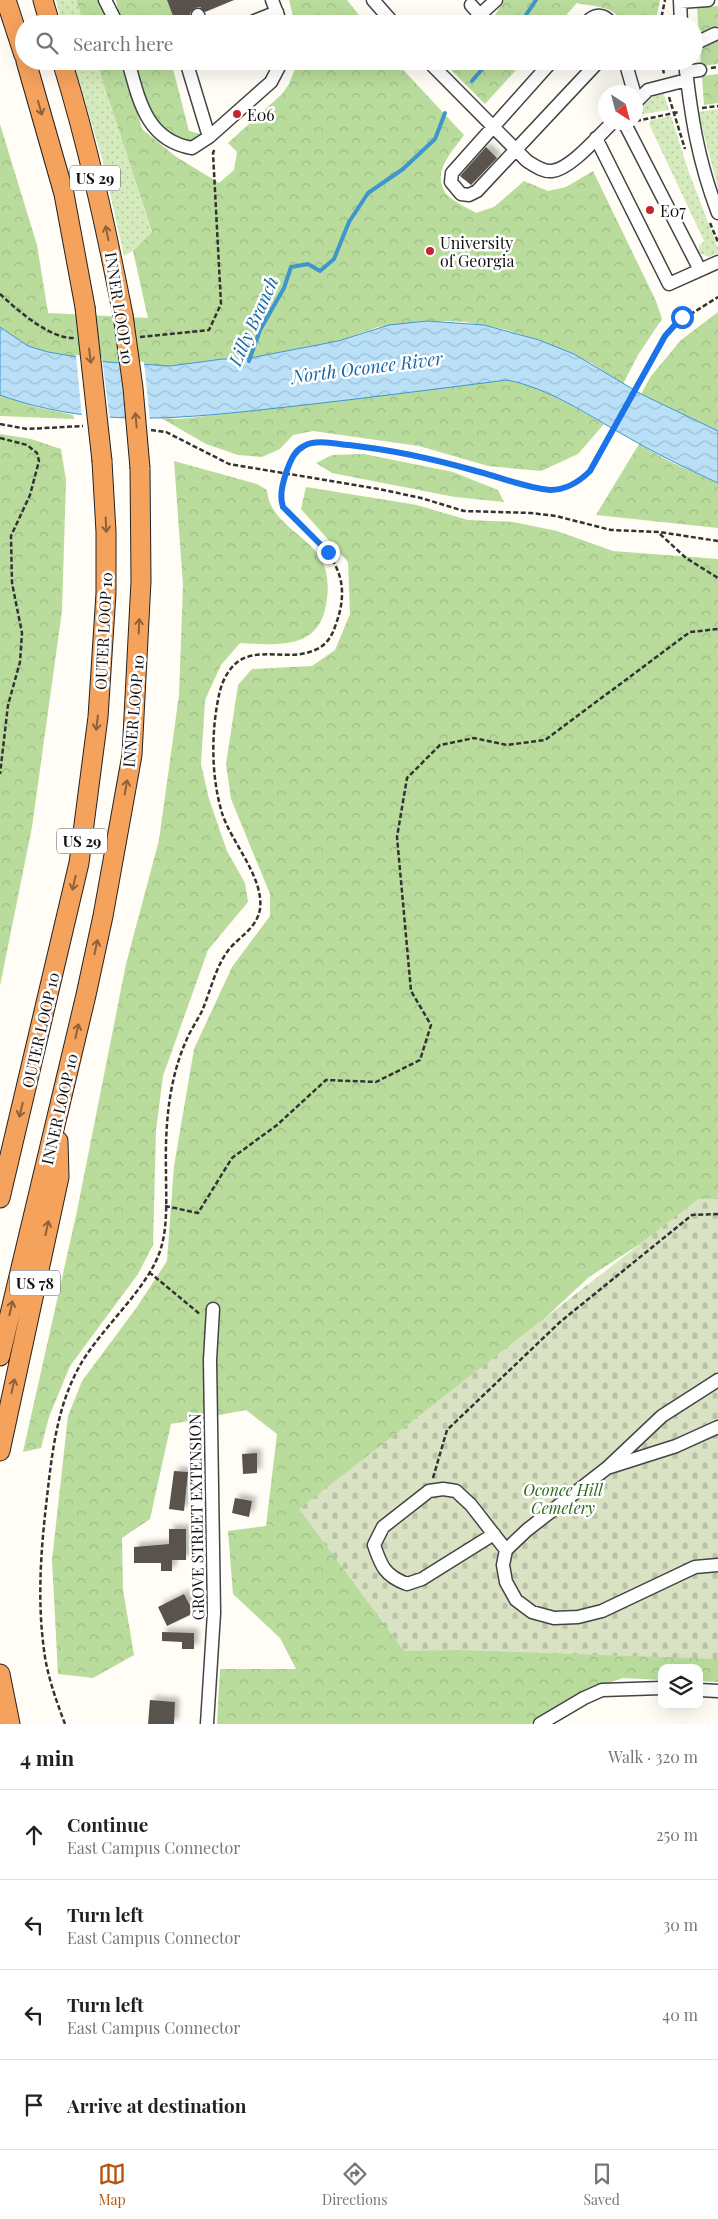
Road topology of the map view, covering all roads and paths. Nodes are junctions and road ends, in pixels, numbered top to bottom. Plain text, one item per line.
1 (6, 0) edge
2 (43, 0) edge
3 (105, 0) edge
4 (373, 0) edge
5 (496, 0) edge
6 (665, 0) edge
7 (708, 0) edge
8 (680, 1) edge
9 (47, 15) edge
10 (112, 15) edge
11 (386, 15) edge
12 (473, 15) edge
13 (662, 15) edge
14 (681, 15) edge
15 (15, 28) edge
16 (716, 34) dead end
17 (703, 40) edge
18 (29, 70) edge
19 (65, 70) edge
20 (131, 70) edge
21 (189, 70) edge
22 (277, 70) edge
23 (437, 70) edge
24 (544, 70) edge
25 (592, 70) edge
26 (628, 70) edge
27 (663, 70) edge
28 (700, 70) dead end
29 (686, 71) edge
30 (664, 76) dead end
31 (632, 85) edge
32 (643, 93) edge
33 (718, 106) edge
34 (703, 108) dead end
35 (683, 111) dead end
36 (643, 120) edge
37 (223, 125) junction
38 (493, 127) junction
39 (604, 130) edge
40 (628, 130) edge
41 (208, 137) junction
42 (596, 138) junction
43 (516, 150) junction
44 (718, 213) edge
45 (718, 262) edge
46 (700, 270) junction
47 (0, 294) edge
48 (718, 296) edge
49 (131, 337) dead end
50 (77, 338) dead end
51 (0, 438) edge
52 (285, 475) junction
53 (659, 532) junction
54 (718, 541) edge
55 (718, 578) edge
56 (718, 630) edge
57 (0, 774) edge
58 (58, 1113) junction
59 (0, 1198) edge
60 (165, 1206) junction
61 (718, 1214) edge
62 (149, 1272) junction
63 (213, 1309) dead end
64 (212, 1324) junction
65 (0, 1356) edge
66 (718, 1380) edge
67 (718, 1427) edge
68 (0, 1452) edge
69 (607, 1468) junction
70 (429, 1491) junction
71 (494, 1534) junction
72 (506, 1550) junction
73 (718, 1565) edge
74 (0, 1674) edge
75 (658, 1688) edge
76 (703, 1690) edge
77 (718, 1691) edge
78 (10, 1724) edge
79 (65, 1724) edge
80 (207, 1724) edge
81 (540, 1724) edge

1 - 15 highway
2 - 9 highway
3 - 10 street
4 - 11 street
5 - 12 street
6 - 13 path
7 - 8 street
8 - 14 street
16 - 17 street
18 -> 59 highway, OUTER LOOP 10 / US 29, bridge
58 -> 19 highway, INNER LOOP 10 / US 29, bridge
20 - 41 street
21 - 41 street
22 - 37 street
23 - 38 street
24 - 38 street
25 - 43 street
26 - 31 street
27 - 30 path
28 - 29 street
29 - 32 street
29 - 44 street
33 - 34 path
35 - 36 path
37 - 41 street
37 - 49 path
38 - 43 street
38 - 43 street
39 - 42 street
40 - 46 street
42 - 43 street
42 - 46 street
45 - 46 street
47 - 50 path
48 - 52 path
51 - 57 path
52 - 53 path
52 - 60 path
53 - 54 path
53 - 55 path
56 - 60 path
65 -> 58 highway, INNER LOOP 10 / US 29
68 -> 58 highway, US 78
60 - 62 path
61 - 70 path
62 - 64 path
62 - 79 path
63 - 64 street, GROVE STREET EXTENSION
64 - 80 street, GROVE STREET EXTENSION
66 - 69 street
67 - 69 street
69 - 72 street
70 - 71 street
70 - 71 street
71 - 72 street
72 - 73 street
74 - 78 highway
75 - 81 street
76 - 77 street

